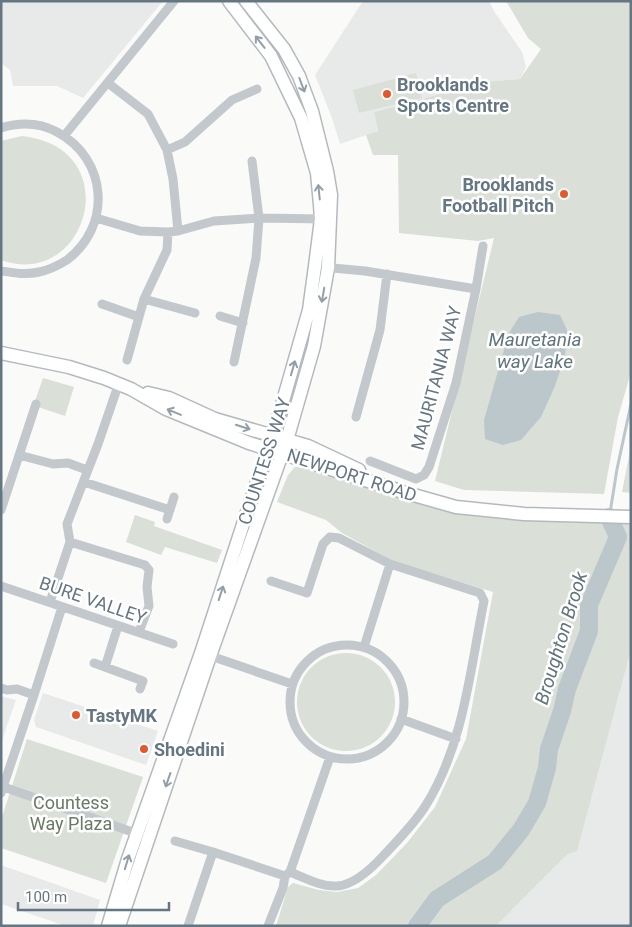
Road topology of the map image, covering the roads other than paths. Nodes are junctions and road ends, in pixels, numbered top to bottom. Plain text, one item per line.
1 (174, 1) edge
2 (229, 1) edge
3 (246, 1) edge
4 (108, 82) junction
5 (257, 89) dead end
6 (1, 128) edge
7 (64, 136) junction
8 (167, 150) junction
9 (252, 161) dead end
10 (96, 218) junction
11 (259, 218) junction
12 (325, 219) junction
13 (178, 231) junction
14 (168, 232) junction
15 (483, 246) dead end
16 (322, 267) junction
17 (1, 271) edge
18 (386, 274) junction
19 (476, 289) junction
20 (144, 299) junction
21 (102, 304) dead end
22 (195, 314) dead end
23 (220, 316) dead end
24 (139, 317) junction
25 (243, 323) junction
26 (1, 353) edge
27 (127, 360) dead end
28 (234, 362) dead end
29 (119, 383) junction
30 (36, 404) dead end
31 (356, 417) dead end
32 (288, 440) junction
33 (270, 442) junction
34 (283, 453) junction
35 (19, 455) junction
36 (370, 461) dead end
37 (87, 470) junction
38 (84, 482) junction
39 (403, 492) junction
40 (174, 497) dead end
41 (1, 510) edge
42 (631, 518) edge
43 (70, 542) junction
44 (390, 564) junction
45 (270, 581) dead end
46 (1, 586) edge
47 (50, 602) junction
48 (62, 607) junction
49 (118, 626) junction
50 (139, 632) junction
51 (173, 644) dead end
52 (364, 647) junction
53 (206, 654) junction
54 (94, 663) dead end
55 (105, 667) junction
56 (292, 684) junction
57 (1, 688) edge
58 (140, 689) dead end
59 (34, 696) junction
60 (401, 719) junction
61 (456, 739) junction
62 (330, 757) junction
63 (2, 789) edge
64 (143, 835) junction
65 (175, 841) dead end
66 (213, 852) junction
67 (287, 874) junction
68 (108, 926) edge
69 (119, 926) edge
70 (188, 926) edge
71 (268, 926) edge

1 - 4 street
12 -> 2 street, COUNTESS WAY
3 -> 12 street
4 - 7 street
4 - 8 street
5 - 8 street
6 - 7 street
7 - 10 street
8 - 13 street
9 - 11 street
10 - 14 street
10 - 17 street
11 - 12 street
11 - 13 street
11 - 25 street
12 - 16 street, COUNTESS WAY
13 - 14 street
14 - 20 street
15 - 19 street, MAURITANIA WAY
16 - 18 street, MAURITANIA WAY
16 -> 32 street, COUNTESS WAY
33 -> 16 street, COUNTESS WAY
18 - 19 street, MAURITANIA WAY
18 - 31 street
19 - 36 street, MAURITANIA WAY
20 - 22 street
20 - 24 street
21 - 24 street
23 - 25 street
24 - 27 street
25 - 28 street
26 - 29 street, NEWPORT ROAD
29 - 33 street, NEWPORT ROAD
29 - 37 street
30 - 35 street
32 - 33 street
32 - 34 street, COUNTESS WAY
32 - 39 street
33 - 34 street, NEWPORT ROAD
53 -> 33 street, COUNTESS WAY
34 - 39 street, NEWPORT ROAD
34 - 53 street, COUNTESS WAY
35 - 37 street
35 - 41 street
37 - 38 street
38 - 40 street
38 - 43 street
39 - 42 street, NEWPORT ROAD
43 - 47 street
43 - 50 street
44 - 45 street
44 - 52 street
44 - 61 street
46 - 47 street, BURE VALLEY
47 - 48 street, BURE VALLEY
48 - 49 street, BURE VALLEY
48 - 59 street
49 - 50 street, BURE VALLEY
49 - 55 street
50 - 51 street, BURE VALLEY
52 - 56 street
52 - 60 street
53 - 56 street
53 - 64 street, COUNTESS WAY
54 - 55 street
55 - 58 street
56 - 62 street
57 - 59 street
59 - 63 street
60 - 61 street
60 - 62 street
61 - 67 street
62 - 67 street
63 - 64 street
68 -> 64 street, COUNTESS WAY
64 - 69 street, COUNTESS WAY
65 - 66 street
66 - 67 street
66 - 70 street
67 - 71 street

